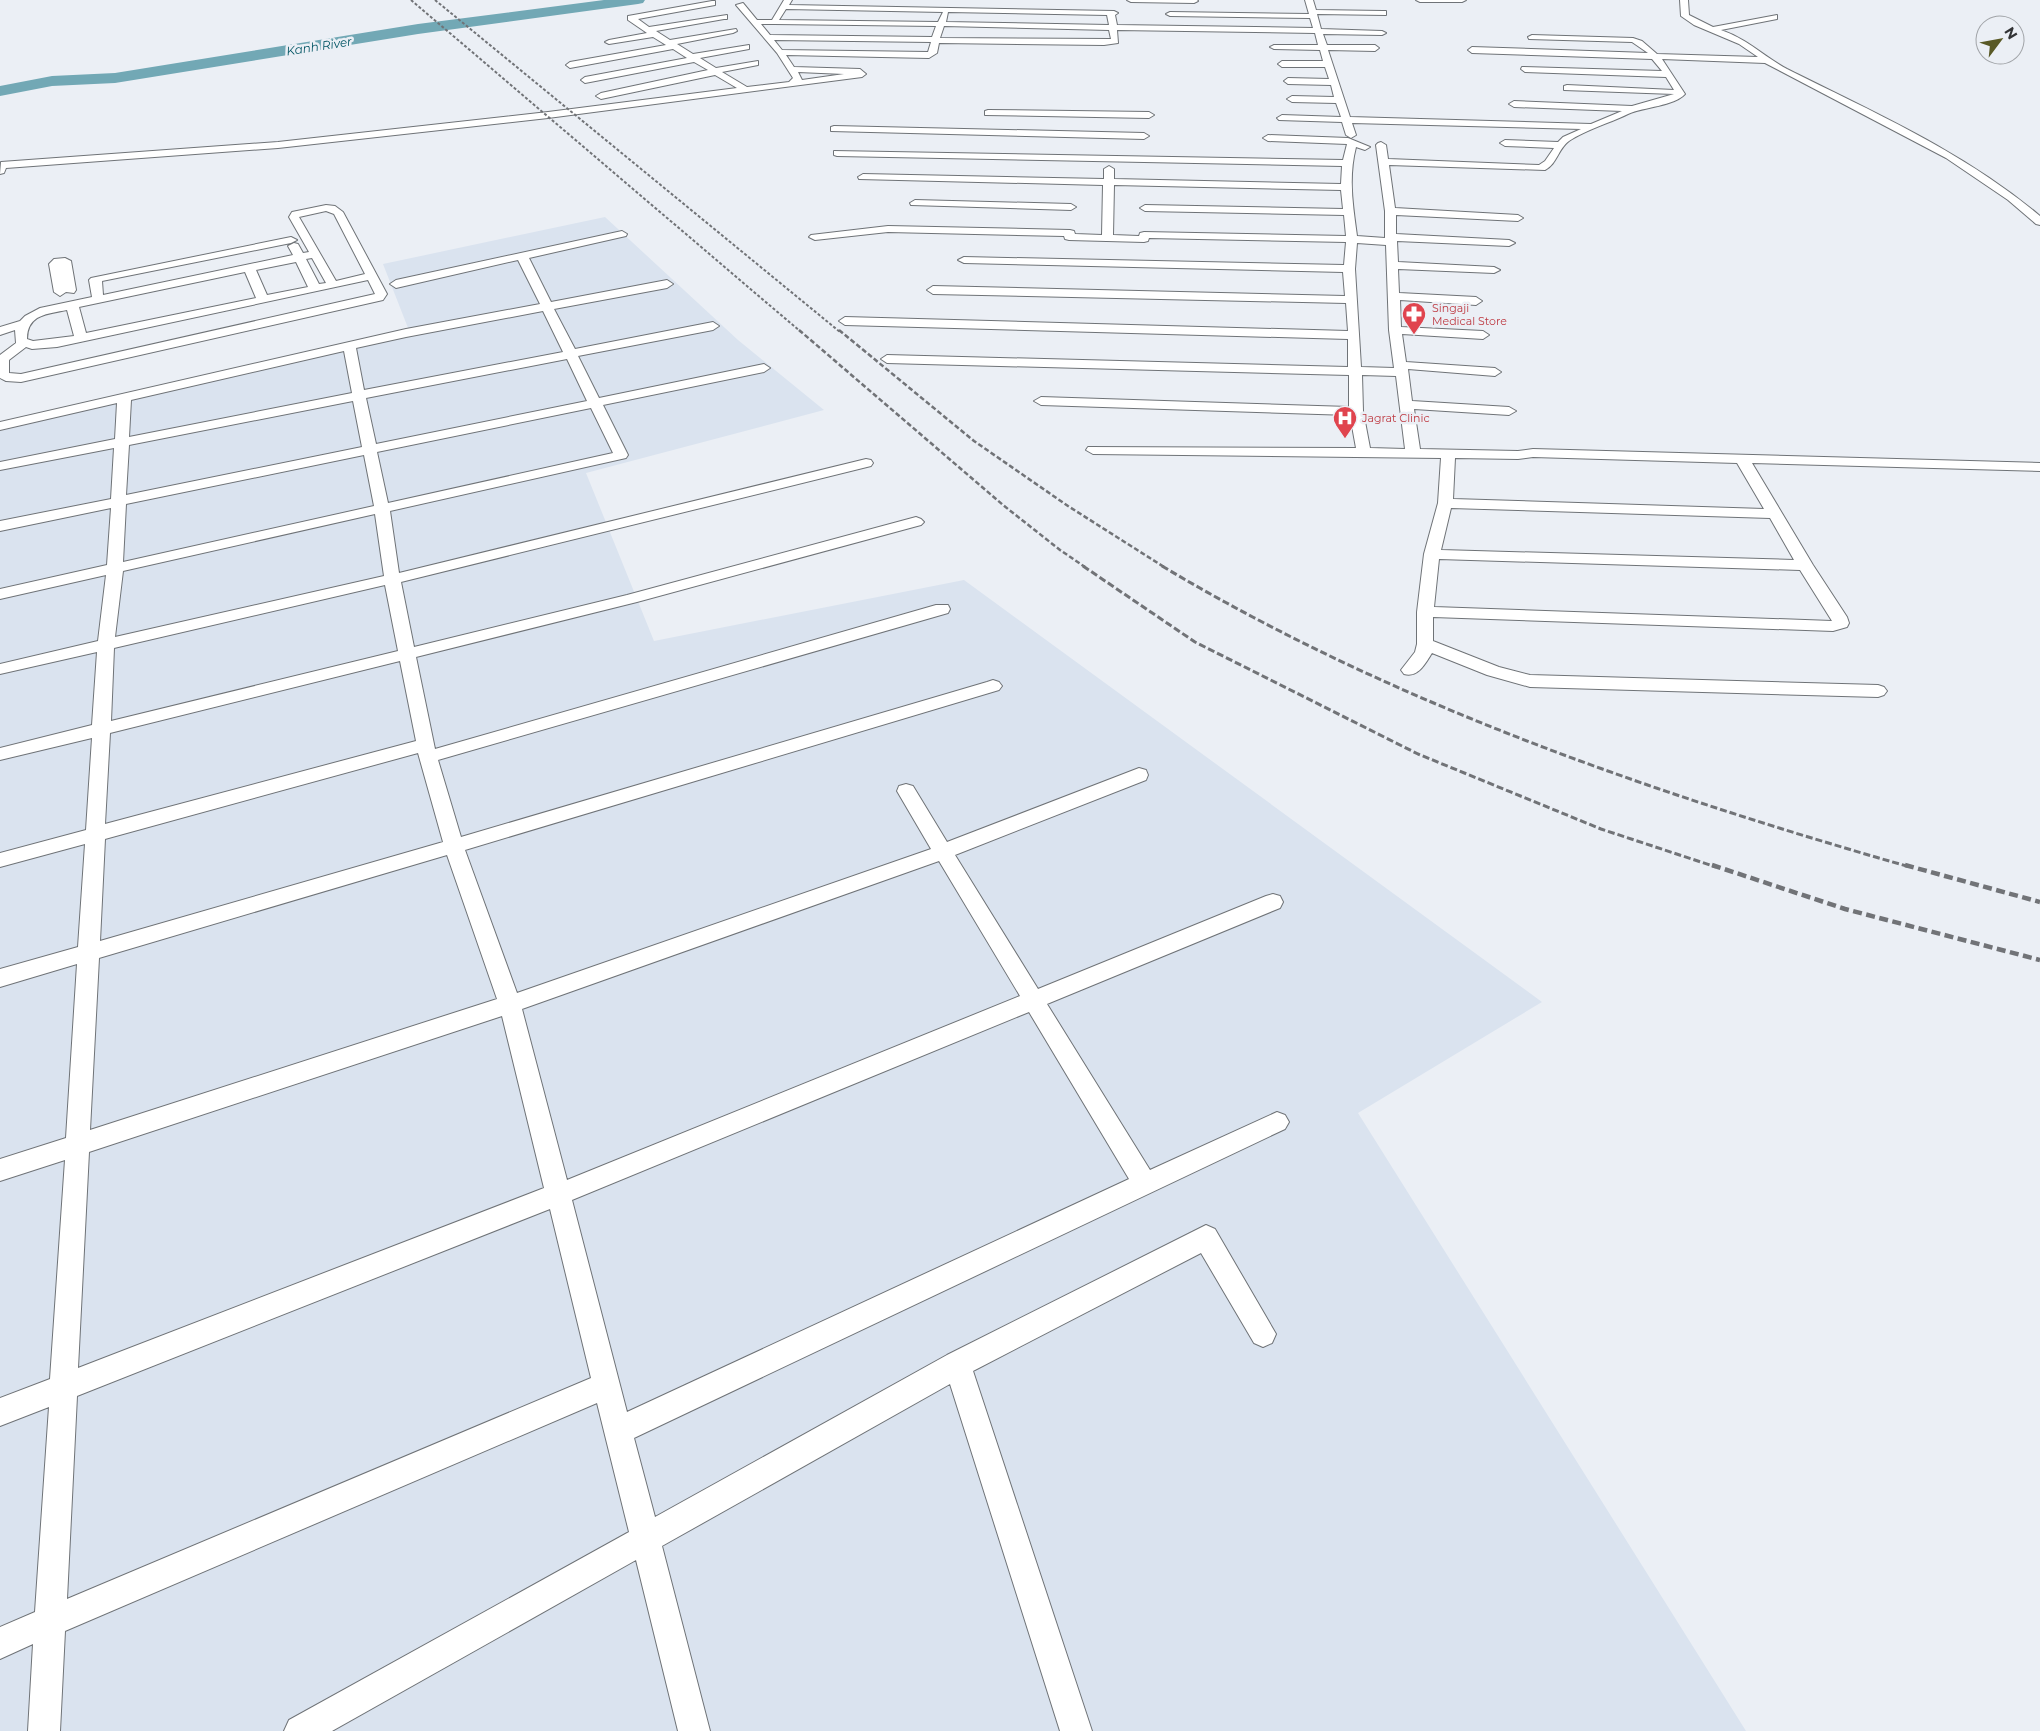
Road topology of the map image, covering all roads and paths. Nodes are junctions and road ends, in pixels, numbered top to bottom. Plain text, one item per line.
1 (951, 0) edge
2 (1131, 0) edge
3 (1309, 0) edge
4 (1420, 0) edge
5 (1462, 0) edge
6 (1684, 0) edge
7 (1207, 1) edge
8 (712, 3) dead end
9 (785, 4) edge
10 (740, 5) dead end
11 (947, 10) junction
12 (1111, 10) junction
13 (1121, 13) dead end
14 (1383, 13) dead end
15 (651, 14) junction
16 (1161, 14) dead end
17 (1314, 14) junction
18 (724, 17) dead end
19 (1774, 17) dead end
20 (755, 22) junction
21 (774, 22) junction
22 (941, 24) junction
23 (670, 26) junction
24 (1112, 27) junction
25 (1711, 30) junction
26 (1318, 31) junction
27 (651, 32) junction
28 (733, 32) dead end
29 (1382, 33) dead end
30 (767, 37) junction
31 (1532, 37) dead end
32 (935, 40) junction
33 (609, 42) dead end
34 (671, 44) junction
35 (746, 47) dead end
36 (1274, 47) dead end
37 (1324, 48) junction
38 (1375, 48) dead end
39 (1472, 50) dead end
40 (780, 52) junction
41 (1655, 57) junction
42 (693, 58) junction
43 (1765, 60) junction
44 (755, 63) dead end
45 (1282, 64) dead end
46 (1329, 64) junction
47 (570, 65) dead end
48 (792, 69) junction
49 (1525, 69) dead end
50 (714, 71) junction
51 (1667, 74) junction
52 (585, 80) dead end
53 (1288, 81) dead end
54 (1335, 82) junction
55 (791, 84) junction
56 (1567, 88) dead end
57 (746, 90) junction
58 (1680, 92) junction
59 (601, 96) dead end
60 (1292, 99) dead end
61 (1341, 100) junction
62 (1514, 104) dead end
63 (1635, 108) junction
64 (988, 113) dead end
65 (1111, 114) junction
66 (1149, 115) dead end
67 (1282, 118) dead end
68 (1347, 120) junction
69 (1592, 126) junction
70 (834, 129) dead end
71 (1362, 133) dead end
72 (1144, 136) dead end
73 (1268, 138) dead end
74 (1350, 140) junction
75 (1505, 143) dead end
76 (1558, 145) junction
77 (1110, 147) junction
78 (836, 153) dead end
79 (927, 155) junction
80 (1383, 162) junction
81 (1347, 163) junction
82 (0, 168) edge
83 (863, 177) dead end
84 (1109, 182) junction
85 (1346, 187) junction
86 (915, 203) dead end
87 (1390, 211) junction
88 (1350, 212) junction
89 (1518, 218) dead end
90 (1070, 222) junction
91 (2040, 222) edge
92 (1144, 224) junction
93 (622, 234) dead end
94 (814, 237) dead end
95 (306, 238) junction
96 (1107, 238) junction
97 (1352, 239) junction
98 (1390, 239) junction
99 (291, 240) junction
100 (1509, 243) dead end
101 (316, 254) junction
102 (522, 256) junction
103 (300, 258) junction
104 (964, 260) dead end
105 (1392, 265) junction
106 (249, 268) junction
107 (1348, 269) junction
108 (1494, 270) dead end
109 (62, 272) dead end
110 (372, 276) junction
111 (396, 284) dead end
112 (667, 284) dead end
113 (333, 285) junction
114 (316, 288) junction
115 (933, 290) dead end
116 (65, 291) junction
117 (1394, 296) junction
118 (98, 299) junction
119 (263, 299) junction
120 (1351, 300) junction
121 (1476, 301) dead end
122 (75, 304) junction
123 (547, 306) junction
124 (44, 311) junction
125 (206, 312) junction
126 (845, 321) dead end
127 (22, 324) junction
128 (713, 326) dead end
129 (1396, 330) junction
130 (0, 332) edge
131 (217, 334) junction
132 (1354, 335) junction
133 (1483, 335) dead end
134 (81, 338) junction
135 (22, 342) junction
136 (0, 343) edge
137 (349, 347) junction
138 (572, 355) junction
139 (887, 359) dead end
140 (764, 368) dead end
141 (1401, 368) junction
142 (1354, 371) junction
143 (1495, 372) dead end
144 (359, 396) junction
145 (124, 398) junction
146 (1041, 401) dead end
147 (595, 403) junction
148 (1406, 404) junction
149 (1356, 411) junction
150 (1509, 411) dead end
151 (0, 426) edge
152 (122, 443) junction
153 (370, 449) junction
154 (1093, 450) dead end
155 (1364, 452) junction
156 (1413, 452) junction
157 (1448, 454) junction
158 (1744, 462) junction
159 (866, 463) dead end
160 (0, 466) edge
161 (2040, 467) edge
162 (2040, 473) edge
163 (119, 501) junction
164 (1445, 503) junction
165 (382, 509) junction
166 (1775, 514) junction
167 (916, 522) dead end
168 (0, 526) edge
169 (1432, 554) junction
170 (1805, 565) junction
171 (115, 568) junction
172 (392, 579) junction
173 (0, 594) edge
174 (942, 609) dead end
175 (1425, 612) junction
176 (1425, 644) junction
177 (106, 645) junction
178 (407, 655) junction
179 (0, 669) edge
180 (1410, 670) dead end
181 (993, 686) dead end
182 (1878, 691) dead end
183 (101, 730) junction
184 (427, 751) junction
185 (0, 754) edge
186 (1139, 775) dead end
187 (906, 791) dead end
188 (95, 834) junction
189 (454, 846) junction
190 (943, 852) junction
191 (0, 860) edge
192 (1273, 902) dead end
193 (89, 952) junction
194 (0, 978) edge
195 (1034, 1000) junction
196 (510, 1004) junction
197 (1277, 1122) dead end
198 (78, 1146) junction
199 (0, 1170) edge
200 (1145, 1184) junction
201 (557, 1195) junction
202 (1264, 1334) dead end
203 (957, 1365) junction
204 (606, 1385) junction
205 (64, 1387) junction
206 (0, 1412) edge
207 (617, 1431) junction
208 (645, 1539) junction
209 (50, 1622) junction
210 (0, 1643) edge
211 (44, 1731) edge
212 (300, 1731) edge
213 (694, 1731) edge
214 (1076, 1731) edge

1 - 11 street
2 - 7 street
3 - 17 street
4 - 5 street
6 - 25 street
8 - 15 street
9 - 11 street
9 - 21 street
10 - 20 street
11 - 12 street
11 - 22 street
12 - 13 street
12 - 24 street
14 - 17 street
15 - 23 street
15 - 27 street
16 - 17 street
17 - 26 street
18 - 23 street
19 - 25 street
20 - 21 street
20 - 30 street
21 - 22 street
22 - 24 street
22 - 32 street
23 - 27 street
24 - 26 street
24 - 32 street
25 - 43 street
26 - 29 street
26 - 37 street
27 - 33 street
27 - 34 street
28 - 34 street
30 - 32 street
30 - 40 street
31 - 41 street
32 - 40 street
34 - 42 street
34 - 47 street
35 - 42 street
36 - 37 street
37 - 38 street
37 - 46 street
39 - 41 street
40 - 48 street
41 - 43 street
41 - 51 street
42 - 50 street
42 - 52 street
43 - 91 street
44 - 50 street
45 - 46 street
46 - 54 street
48 - 55 street
48 - 55 street
49 - 51 street
50 - 57 street
50 - 59 street
51 - 58 street
53 - 54 street
54 - 61 street
55 - 57 street
56 - 58 street
57 - 82 street
58 - 63 street
60 - 61 street
61 - 68 street
62 - 63 street
63 - 69 street
64 - 65 street
65 - 66 street
65 - 77 street
67 - 68 street
68 - 69 street
68 - 74 street
69 - 76 street
70 - 79 street
71 - 74 street
72 - 77 street
73 - 74 street
74 - 80 street
74 - 81 street
75 - 76 street
76 - 80 street
77 - 79 street
77 - 79 street
77 - 81 street
77 - 84 street
78 - 79 street
79 - 83 street
79 - 90 street
80 - 87 street
81 - 85 street
84 - 90 street
84 - 92 street
84 - 96 street
85 - 88 street
85 - 92 street
86 - 90 street
87 - 89 street
87 - 98 street
88 - 92 street
88 - 97 street
90 - 92 street
90 - 94 street
90 - 96 street
90 - 104 street
92 - 96 street
92 - 97 street
92 - 107 street
93 - 102 street
95 - 99 street
95 - 101 street
95 - 110 street
97 - 98 street
97 - 107 street
98 - 100 street
98 - 105 street
99 - 103 street
99 - 118 street
101 - 103 street
101 - 113 street
102 - 111 street
102 - 123 street
103 - 106 street
103 - 114 street
105 - 108 street
105 - 117 street
106 - 118 street
106 - 119 street
107 - 120 street
109 - 116 street
110 - 113 street
110 - 131 street
112 - 123 street
113 - 114 street
114 - 119 street
115 - 120 street
116 - 122 street
116 - 124 street
117 - 121 street
117 - 129 street
118 - 122 street
119 - 125 street
120 - 132 street
122 - 124 street
122 - 134 street
123 - 137 street
123 - 138 street
124 - 127 street
125 - 131 street
125 - 134 street
126 - 132 street
127 - 130 street
127 - 135 street
128 - 138 street
129 - 133 street
129 - 141 street
131 - 135 street
132 - 142 street
134 - 135 street
135 - 136 street
137 - 144 street
137 - 145 street
138 - 144 street
138 - 147 street
139 - 142 street
140 - 147 street
141 - 142 street
141 - 143 street
141 - 148 street
142 - 149 street
144 - 152 street
144 - 153 street
145 - 151 street
145 - 152 street
146 - 149 street
147 - 153 street
147 - 165 street
148 - 150 street
148 - 156 street
149 - 155 street
152 - 160 street
152 - 163 street
153 - 163 street
153 - 165 street
154 - 155 street
155 - 156 street
156 - 157 street
157 - 158 street
157 - 164 street
158 - 161 street
158 - 162 street
158 - 166 street
159 - 172 street
163 - 168 street
163 - 171 street
164 - 166 street
164 - 169 street
165 - 171 street
165 - 172 street
166 - 170 street
167 - 178 street
169 - 170 street
169 - 175 street
170 - 175 street
171 - 173 street
171 - 177 street
172 - 177 street
172 - 178 street
174 - 184 street
175 - 176 street
176 - 180 street
176 - 182 street
177 - 179 street
177 - 183 street
178 - 183 street
178 - 184 street
181 - 189 street
183 - 185 street
183 - 188 street
184 - 188 street
184 - 189 street
186 - 190 street
187 - 190 street
188 - 191 street
188 - 193 street
189 - 193 street
189 - 196 street
190 - 195 street
190 - 196 street
192 - 195 street
193 - 194 street
193 - 198 street
195 - 200 street
195 - 201 street
196 - 198 street
196 - 201 street
197 - 200 street
198 - 199 street
198 - 205 street
200 - 207 street
201 - 204 street
201 - 205 street
202 - 203 street
203 - 208 street
203 - 214 street
204 - 207 street
204 - 209 street
205 - 206 street
205 - 209 street
207 - 208 street
208 - 212 street
208 - 213 street
209 - 210 street
209 - 211 street

